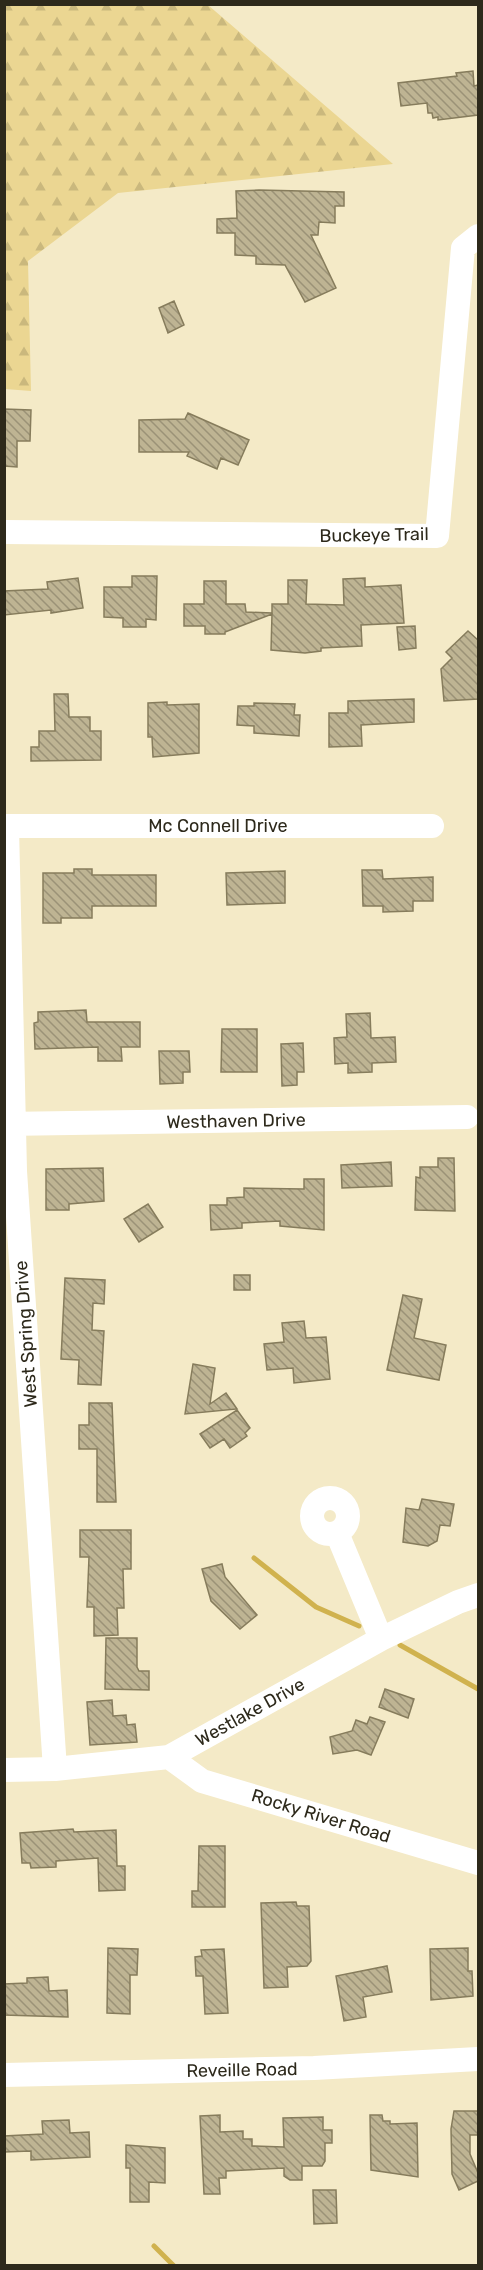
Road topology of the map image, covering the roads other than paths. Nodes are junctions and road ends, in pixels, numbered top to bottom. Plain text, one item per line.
1 (478, 236) edge
2 (4, 532) edge
3 (432, 825) dead end
4 (6, 827) edge
5 (467, 1117) dead end
6 (9, 1124) edge
7 (337, 1533) dead end
8 (478, 1595) edge
9 (381, 1639) junction
10 (169, 1757) junction
11 (4, 1770) edge
12 (55, 1770) junction
13 (478, 1863) edge
14 (478, 2059) edge
15 (4, 2075) edge

1 - 2 street, Buckeye Trail
3 - 4 street, Mc Connell Drive
4 - 6 street, West Spring Drive
5 - 6 street, Westhaven Drive
6 - 12 street, West Spring Drive
7 - 9 street
8 - 9 street, Westlake Drive
9 - 10 street, Westlake Drive
10 - 12 street, Westlake Drive
10 - 13 street, Rocky River Road
11 - 12 street, Westlake Drive
14 - 15 street, Reveille Road

